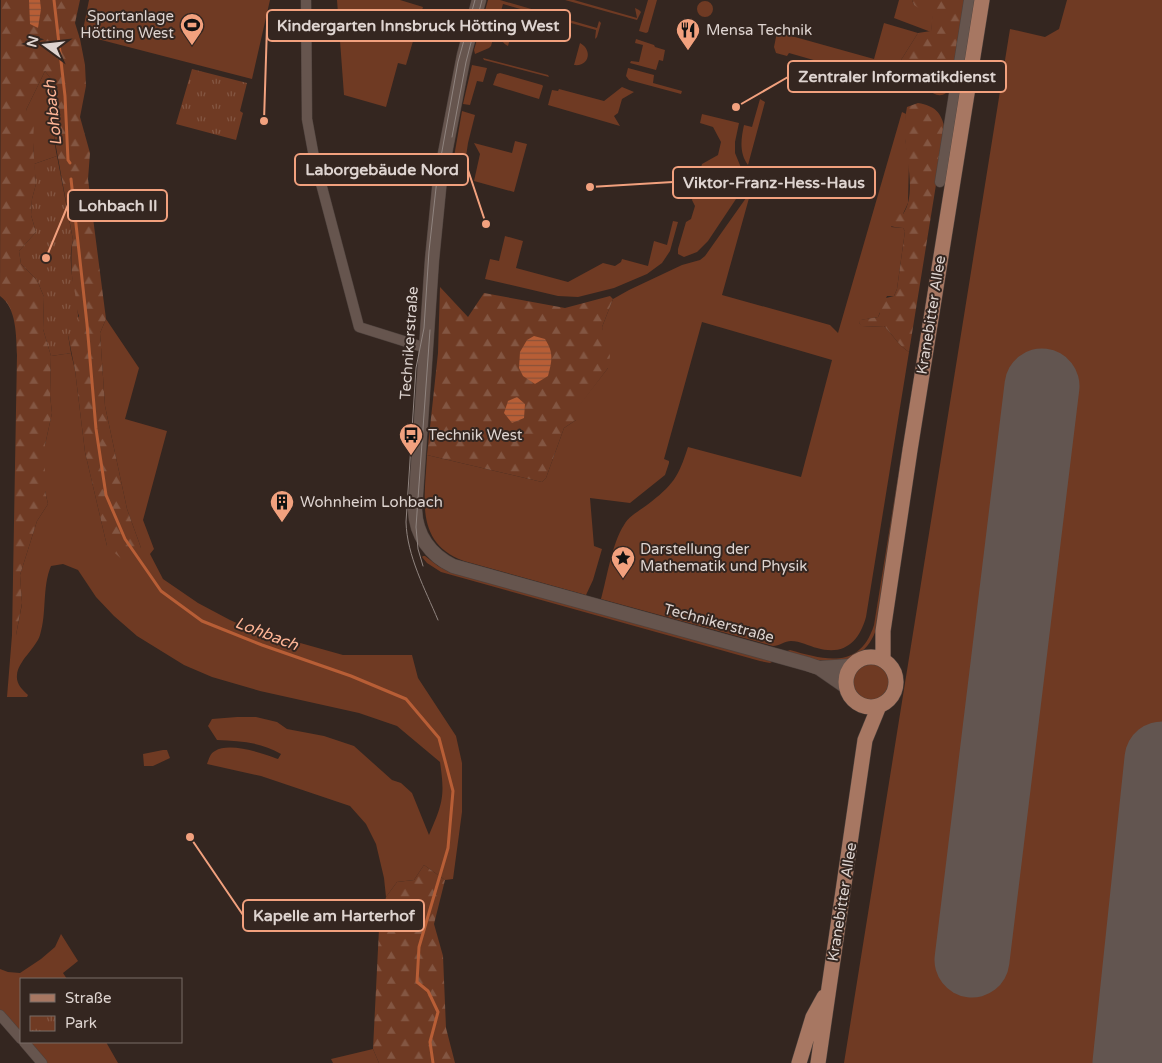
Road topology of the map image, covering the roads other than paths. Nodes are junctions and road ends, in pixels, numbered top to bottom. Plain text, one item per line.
1 (306, 0) edge
2 (479, 0) edge
3 (969, 0) edge
4 (982, 0) edge
5 (940, 182) dead end
6 (426, 348) junction
7 (883, 631) junction
8 (867, 656) junction
9 (883, 659) junction
10 (850, 666) junction
11 (819, 668) junction
12 (846, 686) junction
13 (858, 704) junction
14 (879, 706) junction
15 (865, 740) junction
16 (829, 987) junction
17 (0, 1015) edge
18 (20, 1038) edge
19 (25, 1043) edge
20 (42, 1063) edge
21 (799, 1063) edge
22 (818, 1063) edge

1 - 6 street
2 - 6 street, Technikerstraße
3 - 5 street
4 - 7 main road, Kranebitter Allee
6 - 11 street, Technikerstraße
7 - 8 main road, Kranebitter Allee
7 - 9 main road, Kranebitter Allee
8 - 9 main road
8 - 10 main road
9 - 14 main road
10 - 11 street, Technikerstraße
10 - 12 main road
11 - 12 street, Technikerstraße
12 - 13 main road
13 - 14 main road
13 - 15 main road, Kranebitter Allee
14 - 15 main road, Kranebitter Allee
15 - 16 main road, Kranebitter Allee
16 - 21 main road
16 - 22 main road, Kranebitter Allee
17 - 18 street
19 - 20 street

